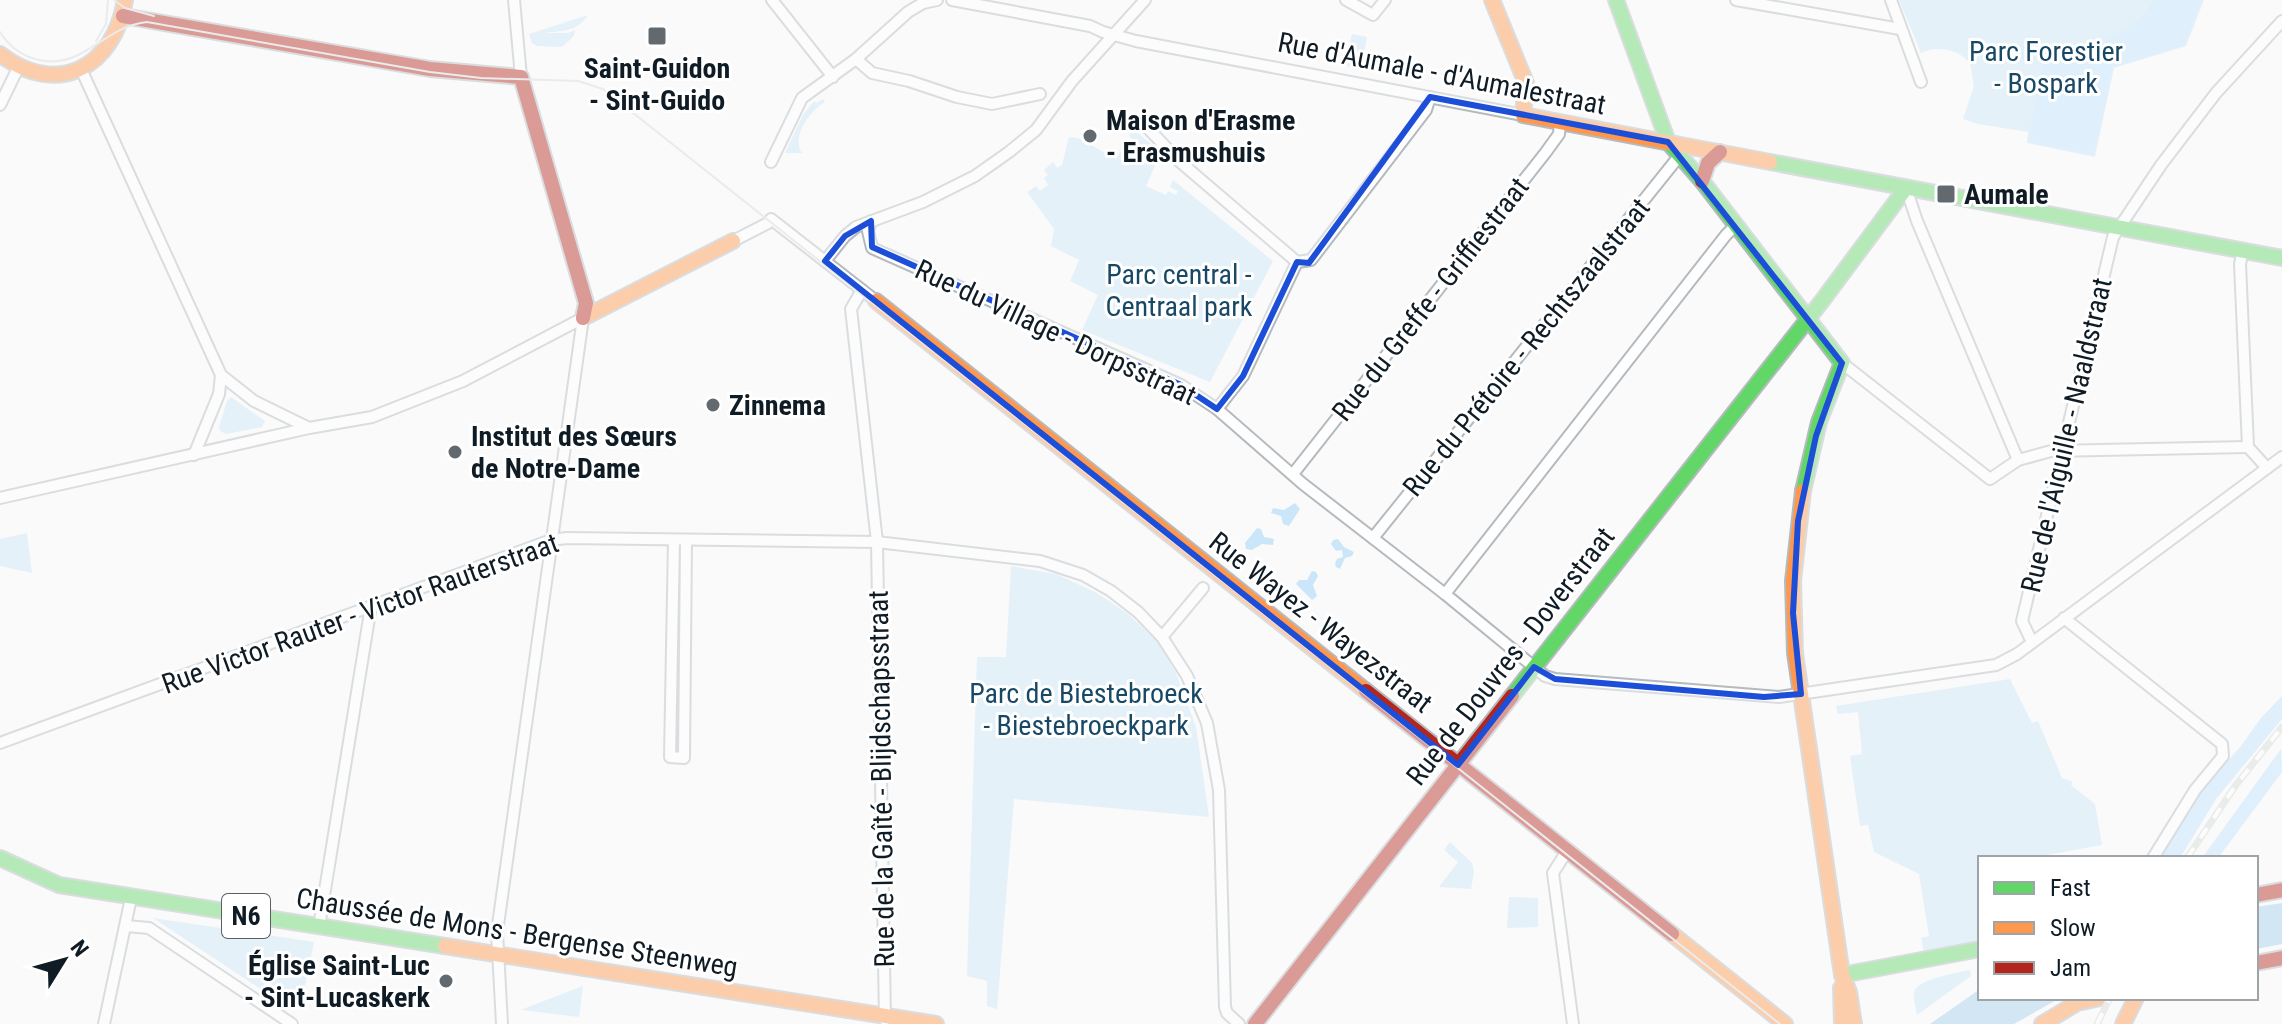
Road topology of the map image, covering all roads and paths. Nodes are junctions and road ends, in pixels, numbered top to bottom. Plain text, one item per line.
1 (125, 0) edge
2 (514, 0) edge
3 (772, 0) edge
4 (937, 0) edge
5 (952, 0) edge
6 (1145, 0) edge
7 (1346, 0) edge
8 (1385, 0) edge
9 (1492, 0) edge
10 (1616, 0) edge
11 (1736, 0) edge
12 (1891, 0) edge
13 (968, 1) edge
14 (1772, 4) edge
15 (123, 16) junction
16 (2282, 21) edge
17 (1900, 29) junction
18 (1114, 36) junction
19 (0, 54) edge
20 (856, 59) junction
21 (18, 68) junction
22 (81, 69) junction
23 (521, 77) junction
24 (833, 77) junction
25 (1921, 82) dead end
26 (1040, 94) dead end
27 (1430, 97) junction
28 (0, 105) edge
29 (1523, 115) junction
30 (1560, 122) junction
31 (1143, 123) dead end
32 (1668, 142) junction
33 (1720, 152) junction
34 (1680, 155) junction
35 (771, 162) dead end
36 (1702, 181) junction
37 (1906, 188) junction
38 (871, 221) junction
39 (1736, 225) junction
40 (2119, 228) junction
41 (733, 241) joint
42 (2243, 250) junction
43 (2282, 258) edge
44 (825, 261) junction
45 (1297, 262) junction
46 (862, 290) junction
47 (876, 301) joint
48 (583, 318) junction
49 (1807, 319) junction
50 (1842, 363) junction
51 (221, 375) junction
52 (1217, 409) junction
53 (309, 428) junction
54 (2248, 447) junction
55 (2062, 451) junction
56 (194, 455) junction
57 (2282, 457) edge
58 (2018, 460) junction
59 (2267, 468) junction
60 (1293, 474) junction
61 (0, 498) edge
62 (1373, 538) junction
63 (551, 540) junction
64 (680, 541) junction
65 (877, 542) junction
66 (1203, 588) dead end
67 (1445, 594) junction
68 (371, 606) junction
69 (2064, 618) junction
70 (1162, 637) junction
71 (2032, 642) junction
72 (1534, 667) junction
73 (1801, 694) junction
74 (0, 743) edge
75 (1458, 765) junction
76 (1567, 851) junction
77 (2154, 856) edge
78 (0, 858) edge
79 (2282, 890) edge
80 (2258, 895) edge
81 (131, 898) junction
82 (126, 926) junction
83 (319, 927) junction
84 (1978, 949) edge
85 (497, 956) junction
86 (2282, 958) edge
87 (2258, 963) edge
88 (1842, 975) junction
89 (2091, 1000) edge
90 (2135, 1000) edge
91 (885, 1020) edge
92 (104, 1024) edge
93 (292, 1024) edge
94 (502, 1024) edge
95 (936, 1024) edge
96 (1239, 1024) edge
97 (1255, 1024) edge
98 (1573, 1024) edge
99 (1785, 1024) edge
100 (1842, 1024) edge
101 (1854, 1024) edge
102 (2042, 1024) edge
103 (2123, 1024) edge

1 - 15 street
2 - 23 street
3 - 24 street
4 - 20 street
5 - 13 street, Rue d'Aumale - d'Aumalestraat
6 - 18 street
7 - 8 street
9 - 29 street
10 - 32 street
11 - 14 street
12 - 17 street
13 - 18 street, Rue d'Aumale - d'Aumalestraat
14 - 17 street
15 - 22 street
15 - 23 street
16 - 40 street, Rue de l'Aiguille - Naaldstraat
17 - 25 street
18 - 27 street, Rue d'Aumale - d'Aumalestraat
18 - 38 street
19 - 21 street
20 - 24 street
20 - 26 street
21 - 22 street
21 - 28 street
22 - 51 street
23 - 48 street
24 - 35 street
27 - 29 street, Rue d'Aumale - d'Aumalestraat
27 - 45 street
29 - 30 street, Rue d'Aumale - d'Aumalestraat
30 - 32 street, Rue d'Aumale - d'Aumalestraat
30 - 60 street, Rue du Greffe - Griffiestraat
31 - 45 street
32 - 33 street, Rue d'Aumale - d'Aumalestraat
32 - 34 street
33 - 36 street
33 - 37 street, Rue d'Aumale - d'Aumalestraat
34 - 36 street
34 - 62 street, Rue du Prétoire - Rechtszaalstraat
36 - 39 street
37 - 40 street, Rue d'Aumale - d'Aumalestraat
37 - 49 street, Rue de Douvres - Doverstraat
37 - 58 street
38 - 44 street
38 - 52 street, Rue du Village - Dorpsstraat
39 - 49 street
39 - 67 street
40 - 42 street, Rue d'Aumale - d'Aumalestraat
40 - 55 street, Rue de l'Aiguille - Naaldstraat
41 - 44 street, Rue Wayez - Wayezstraat
41 - 48 street
42 - 43 street, Rue d'Aumale - d'Aumalestraat
42 - 54 street
44 - 46 street, Rue Wayez - Wayezstraat
45 - 52 street
46 - 47 street, Rue Wayez - Wayezstraat
46 - 65 street, Rue de la Gaîté - Blijdschapsstraat
47 - 75 street, Rue Wayez - Wayezstraat
48 - 53 street
48 - 63 street
49 - 50 street
49 - 72 street, Rue de Douvres - Doverstraat
50 - 58 street
50 - 73 street
51 - 53 street
51 - 56 street
52 - 60 street, Rue du Village - Dorpsstraat
53 - 56 street
54 - 55 street
54 - 59 street
55 - 58 street
55 - 71 street, Rue de l'Aiguille - Naaldstraat
56 - 61 street
57 - 59 street, Rue du Village - Dorpsstraat
59 - 69 street, Rue du Village - Dorpsstraat
60 - 62 street, Rue du Village - Dorpsstraat
62 - 67 street, Rue du Village - Dorpsstraat
63 - 64 street, Rue Victor Rauter - Victor Rauterstraat
63 - 68 street, Rue Victor Rauter - Victor Rauterstraat
63 - 85 street
64 - 64 street
64 - 65 street, Rue Victor Rauter - Victor Rauterstraat
65 - 70 street, Rue Victor Rauter - Victor Rauterstraat
65 - 91 street, Rue de la Gaîté - Blijdschapsstraat
66 - 70 street
67 - 72 street, Rue du Village - Dorpsstraat
68 - 74 street, Rue Victor Rauter - Victor Rauterstraat
68 - 83 street
69 - 71 street, Rue du Village - Dorpsstraat
69 - 77 street
70 - 96 street, Rue Victor Rauter - Victor Rauterstraat
71 - 73 street, Rue du Village - Dorpsstraat
72 - 73 street, Rue du Village - Dorpsstraat
72 - 75 street, Rue de Douvres - Doverstraat
73 - 88 street
75 - 76 street, Rue Wayez - Wayezstraat
75 - 97 street, Rue de Douvres - Doverstraat
76 - 98 street
76 - 99 street, Rue Wayez - Wayezstraat
78 - 81 street, Chaussée de Mons - Bergense Steenweg / N6
79 - 80 street
81 - 82 street
81 - 83 street, Chaussée de Mons - Bergense Steenweg / N6
82 - 92 street
82 - 93 street
83 - 85 street, Chaussée de Mons - Bergense Steenweg / N6
84 - 88 street
85 - 91 street, Chaussée de Mons - Bergense Steenweg / N6
85 - 94 street
86 - 87 street
88 - 100 street
88 - 101 street
89 - 102 street
90 - 103 street
91 - 95 street, Chaussée de Mons - Bergense Steenweg / N6

